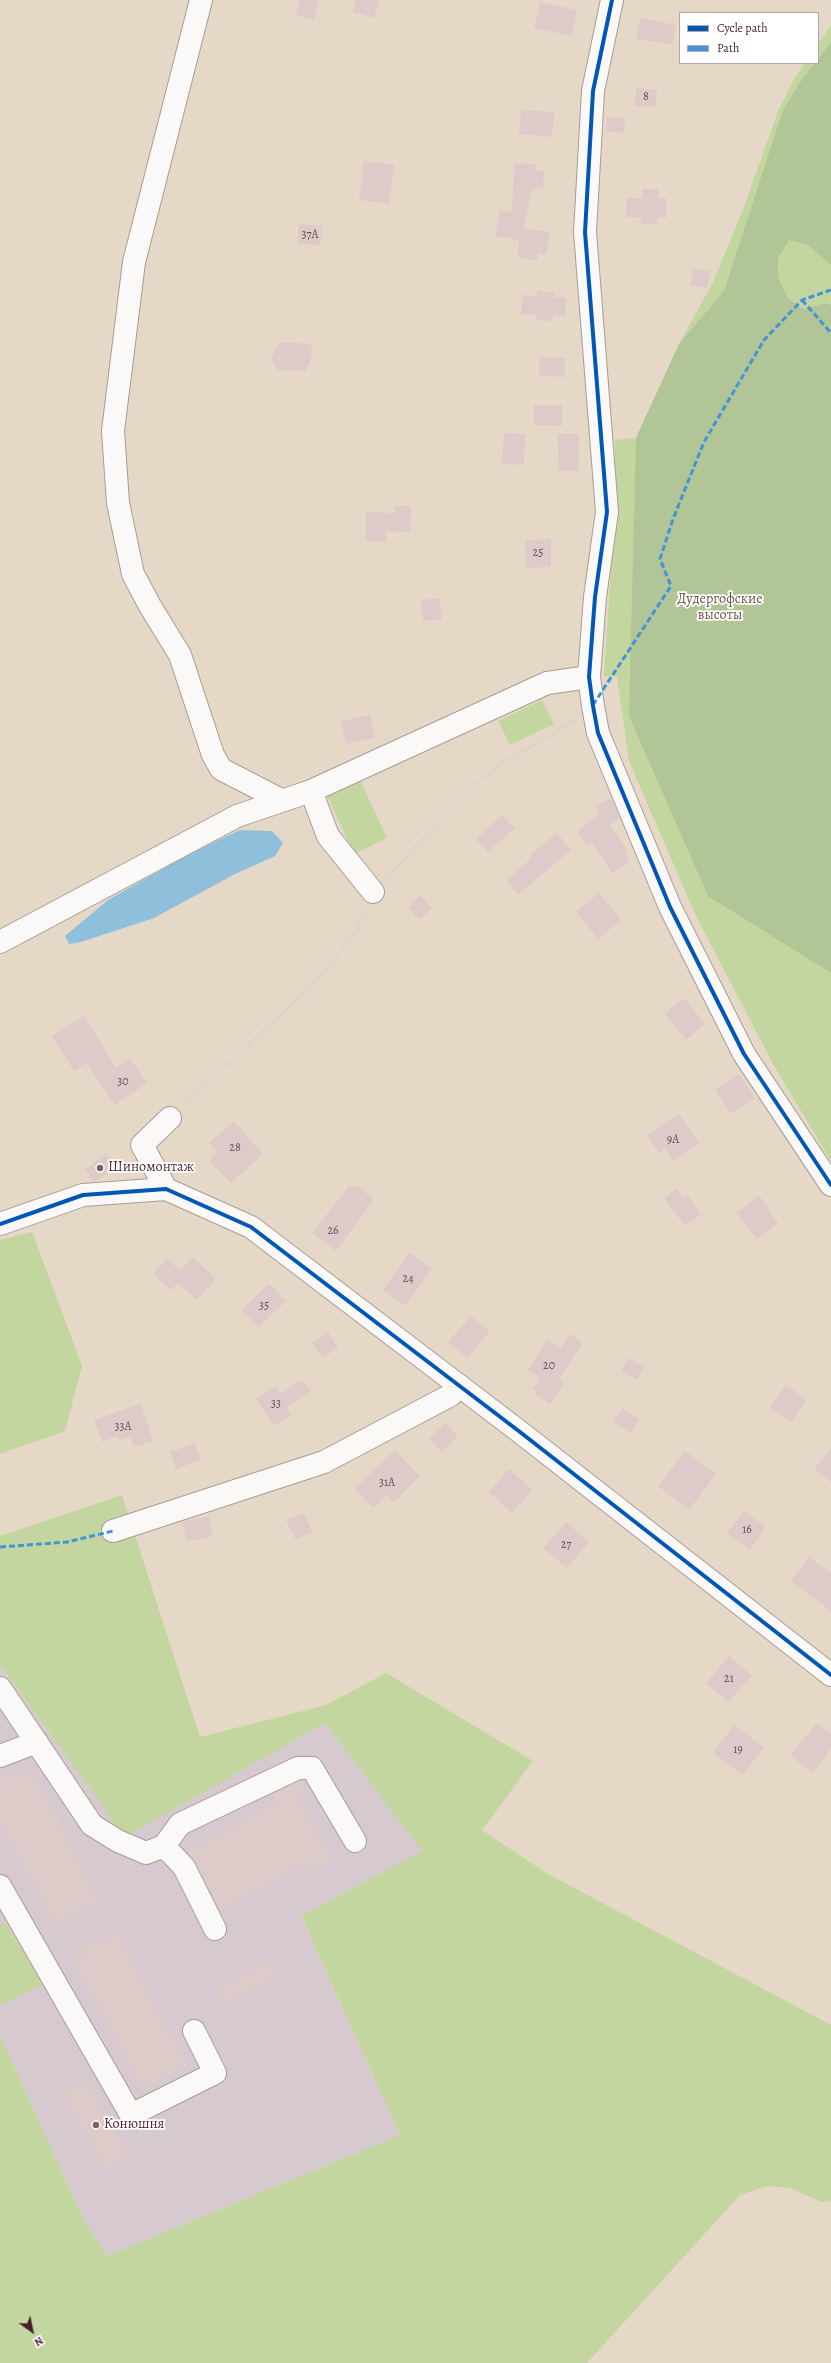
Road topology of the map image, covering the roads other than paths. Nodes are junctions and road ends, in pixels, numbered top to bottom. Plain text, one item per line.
1 (201, 0) edge
2 (612, 0) edge
3 (589, 677) junction
4 (311, 791) junction
5 (281, 800) junction
6 (373, 892) dead end
7 (0, 942) edge
8 (170, 1118) dead end
9 (831, 1185) edge
10 (166, 1189) junction
11 (0, 1224) edge
12 (459, 1385) junction
13 (113, 1531) dead end
14 (831, 1675) edge
15 (0, 1688) edge
16 (37, 1742) junction
17 (0, 1756) edge
18 (355, 1841) dead end
19 (164, 1846) junction
20 (0, 1886) edge
21 (215, 1929) dead end
22 (194, 2031) dead end

1 - 5 street
2 - 3 street
3 - 4 street
3 - 9 street
4 - 5 street
4 - 6 street
5 - 7 street
8 - 10 street
10 - 11 street
10 - 12 street
12 - 13 street
12 - 14 street
15 - 16 street
16 - 17 street
16 - 19 street
18 - 19 street
19 - 21 street
20 - 22 street

